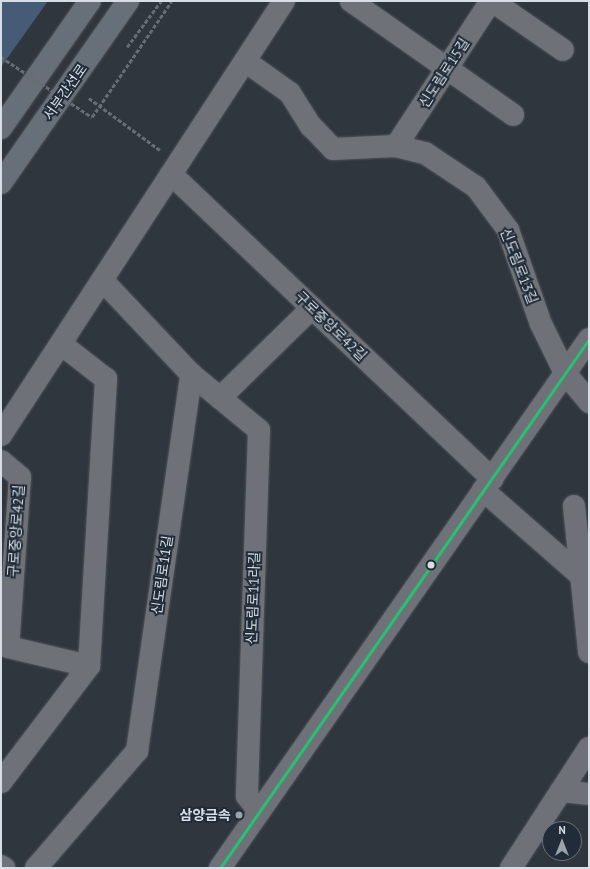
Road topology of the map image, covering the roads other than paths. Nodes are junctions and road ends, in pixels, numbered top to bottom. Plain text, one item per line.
1 (90, 1) edge
2 (128, 1) edge
3 (284, 1) edge
4 (351, 1) edge
5 (492, 1) edge
6 (563, 50) dead end
7 (245, 61) junction
8 (447, 68) junction
9 (513, 115) dead end
10 (1, 128) edge
11 (396, 146) junction
12 (175, 169) junction
13 (1, 183) edge
14 (102, 280) junction
15 (312, 308) junction
16 (589, 339) edge
17 (61, 344) junction
18 (191, 374) junction
19 (565, 374) junction
20 (220, 398) junction
21 (589, 402) edge
22 (1, 435) edge
23 (1, 461) edge
24 (487, 484) junction
25 (574, 506) dead end
26 (580, 575) junction
27 (589, 652) edge
28 (89, 666) junction
29 (589, 748) edge
30 (1, 782) edge
31 (561, 791) junction
32 (589, 794) edge
33 (259, 812) junction
34 (1, 866) edge
35 (4, 868) edge
36 (36, 868) edge
37 (220, 868) edge
38 (511, 868) edge

1 - 10 main road
2 - 13 main road, 서부간선로
3 - 7 street
4 - 8 street
5 - 6 street
5 - 8 street, 신도림로15길
7 - 11 street, 신도림로13길
7 - 12 street
8 - 9 street
8 - 11 street, 신도림로15길
11 - 19 street, 신도림로13길
12 - 14 street
12 - 15 street, 구로중앙로42길
14 - 17 street
14 - 18 street
15 - 20 street
15 - 24 street, 구로중앙로42길
16 - 19 street
17 - 22 street
17 - 28 street
18 - 20 street, 신도림로11라길
18 - 36 street, 신도림로11길
19 - 21 street, 신도림로13길
19 - 24 street
20 - 33 street, 신도림로11라길
23 - 28 street, 구로중앙로42길
24 - 26 street
24 - 33 street
25 - 26 street
26 - 27 street
28 - 30 street
29 - 31 street
31 - 32 street
31 - 38 street
33 - 37 street
34 - 35 street

